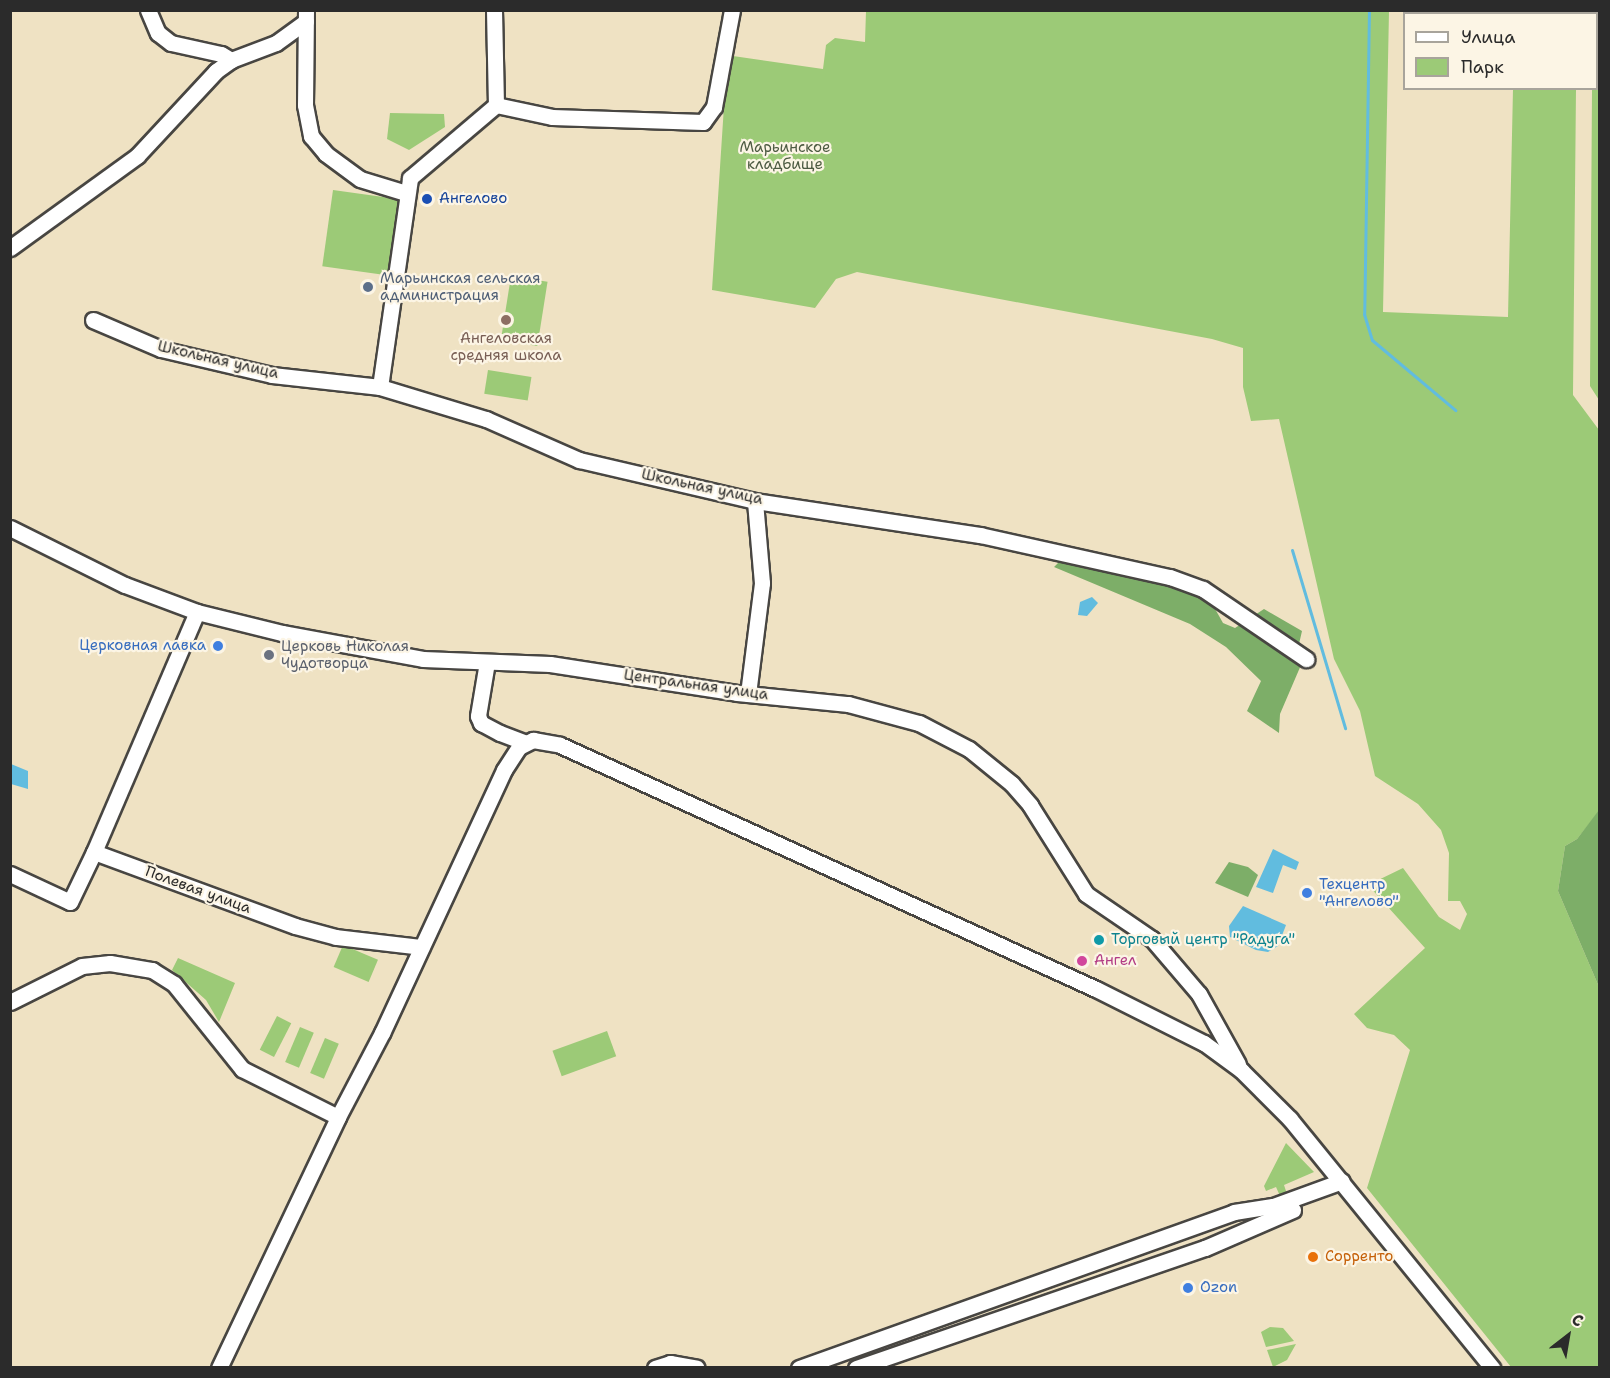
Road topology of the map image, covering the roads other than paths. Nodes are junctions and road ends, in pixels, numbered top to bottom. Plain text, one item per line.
1 (148, 10) edge
2 (494, 10) edge
3 (732, 10) edge
4 (306, 16) edge
5 (231, 60) junction
6 (496, 105) junction
7 (406, 193) junction
8 (10, 248) edge
9 (93, 320) dead end
10 (380, 387) junction
11 (755, 501) junction
12 (10, 528) edge
13 (197, 612) junction
14 (1306, 658) dead end
15 (487, 662) junction
16 (748, 694) junction
17 (524, 742) junction
18 (94, 852) junction
19 (10, 874) edge
20 (421, 947) junction
21 (10, 1002) edge
22 (1241, 1070) junction
23 (338, 1117) junction
24 (1345, 1185) junction
25 (219, 1368) edge
26 (655, 1368) edge
27 (697, 1368) edge
28 (799, 1368) edge
29 (856, 1368) edge
30 (1492, 1368) edge

1 - 5 street
2 - 6 street
3 - 6 street
4 - 5 street
4 - 7 street
5 - 8 street
6 - 7 street
7 - 10 street
9 - 10 street, Школьная улица
10 - 11 street, Школьная улица
11 - 14 street, Школьная улица
11 - 16 street
12 - 13 street, Центральная улица
13 - 15 street, Центральная улица
13 - 18 street
15 - 16 street, Центральная улица
15 - 17 street
16 - 22 street, Центральная улица
17 - 20 street
17 - 22 street
18 - 19 street
18 - 20 street, Полевая улица
20 - 23 street
21 - 23 street
22 - 24 street
23 - 25 street
24 - 28 street
24 - 29 street
24 - 30 street
26 - 27 street

